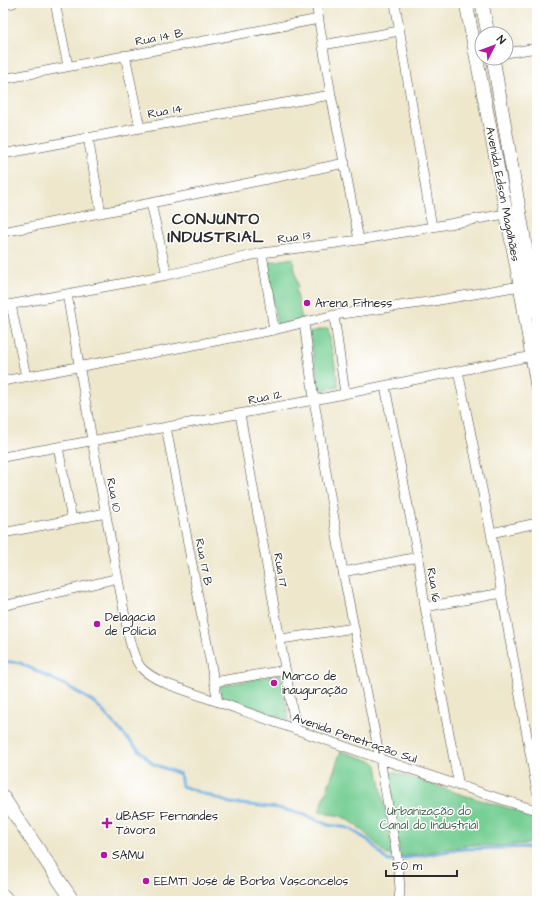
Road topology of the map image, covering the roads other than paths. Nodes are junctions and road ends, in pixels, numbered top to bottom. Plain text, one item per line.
1 (13, 3) edge
2 (55, 3) edge
3 (316, 3) edge
4 (396, 3) edge
5 (466, 3) edge
6 (482, 3) edge
7 (3, 5) edge
8 (319, 19) junction
9 (486, 26) edge
10 (399, 31) junction
11 (323, 45) junction
12 (537, 48) edge
13 (514, 52) edge
14 (126, 55) junction
15 (68, 66) junction
16 (494, 66) edge
17 (3, 79) edge
18 (331, 95) junction
19 (140, 128) junction
20 (88, 137) junction
21 (3, 154) edge
22 (345, 163) junction
23 (151, 203) junction
24 (101, 213) junction
25 (513, 213) junction
26 (432, 227) junction
27 (3, 232) edge
28 (359, 240) junction
29 (262, 253) junction
30 (168, 275) junction
31 (525, 291) junction
32 (67, 294) junction
33 (7, 305) edge
34 (537, 312) edge
35 (334, 315) junction
36 (304, 322) junction
37 (274, 330) junction
38 (534, 355) edge
39 (79, 367) junction
40 (458, 371) junction
41 (26, 377) junction
42 (3, 382) edge
43 (385, 386) junction
44 (537, 386) edge
45 (345, 394) junction
46 (314, 400) junction
47 (240, 414) junction
48 (166, 427) junction
49 (92, 440) junction
50 (58, 447) junction
51 (3, 457) edge
52 (106, 513) junction
53 (72, 520) junction
54 (537, 524) edge
55 (3, 533) edge
56 (491, 533) junction
57 (418, 556) junction
58 (343, 572) junction
59 (118, 578) junction
60 (502, 592) junction
61 (3, 606) edge
62 (426, 607) junction
63 (354, 628) junction
64 (281, 639) junction
65 (286, 670) junction
66 (214, 682) junction
67 (167, 684) joint
68 (218, 702) junction
69 (296, 730) junction
70 (380, 759) junction
71 (459, 786) junction
72 (537, 792) edge
73 (3, 797) edge
74 (537, 808) edge
75 (3, 898) edge
76 (5, 901) edge
77 (73, 901) edge
78 (400, 901) edge

1 - 7 street
2 - 15 street
3 - 8 street
4 - 10 street
5 - 25 street, Avenida Edson Magalhães
6 - 9 street
8 - 11 street
8 - 14 street, Rua 14 B
10 - 11 street
10 - 26 street
11 - 18 street
12 - 13 street
14 - 15 street, Rua 14 B
14 - 19 street
15 - 17 street, Rua 14 B
16 - 25 street, Avenida Edson Magalhães
18 - 19 street, Rua 14
18 - 22 street
19 - 20 street, Rua 14
20 - 21 street, Rua 14
20 - 24 street
22 - 23 street
22 - 28 street
23 - 24 street
23 - 30 street
24 - 27 street
25 - 26 street, Rua 13
25 - 31 street, Avenida Edson Magalhães
26 - 28 street, Rua 13
28 - 29 street, Rua 13
29 - 30 street, Rua 13
29 - 37 street
30 - 32 street, Rua 13
31 - 34 street, Avenida Edson Magalhães
31 - 35 street
31 - 38 street, Avenida Edson Magalhães
32 - 33 street, Rua 13
32 - 39 street, Rua 10
33 - 41 street
35 - 36 street
35 - 45 street
36 - 37 street
36 - 46 street
37 - 39 street
38 - 40 street, Rua 12
38 - 44 street, Avenida Edson Magalhães
39 - 41 street
39 - 49 street, Rua 10
40 - 43 street, Rua 12
40 - 56 street
41 - 42 street
43 - 45 street, Rua 12
43 - 57 street, Rua 16
45 - 46 street, Rua 12
46 - 47 street, Rua 12
46 - 58 street
47 - 48 street, Rua 12
47 - 64 street, Rua 17
48 - 49 street, Rua 12
48 - 66 street, Rua 17 B
49 - 50 street, Rua 12
49 - 52 street, Rua 10
50 - 51 street, Rua 12
50 - 53 street
52 - 53 street
52 - 59 street, Rua 10
53 - 55 street
54 - 56 street
56 - 60 street
57 - 58 street
57 - 62 street, Rua 16
58 - 63 street
59 - 61 street
59 - 67 street, Rua 10
60 - 62 street
60 - 72 street
62 - 71 street, Rua 16
63 - 64 street
63 - 70 street
64 - 65 street, Rua 17
65 - 66 street
65 - 69 street, Rua 17
66 - 68 street, Rua 17 B
67 - 68 street, Avenida Penetração Sul
68 - 69 street, Avenida Penetração Sul
69 - 70 street, Avenida Penetração Sul
70 - 71 street, Avenida Penetração Sul
70 - 78 street
71 - 74 street, Avenida Penetração Sul
73 - 77 street
75 - 76 highway

